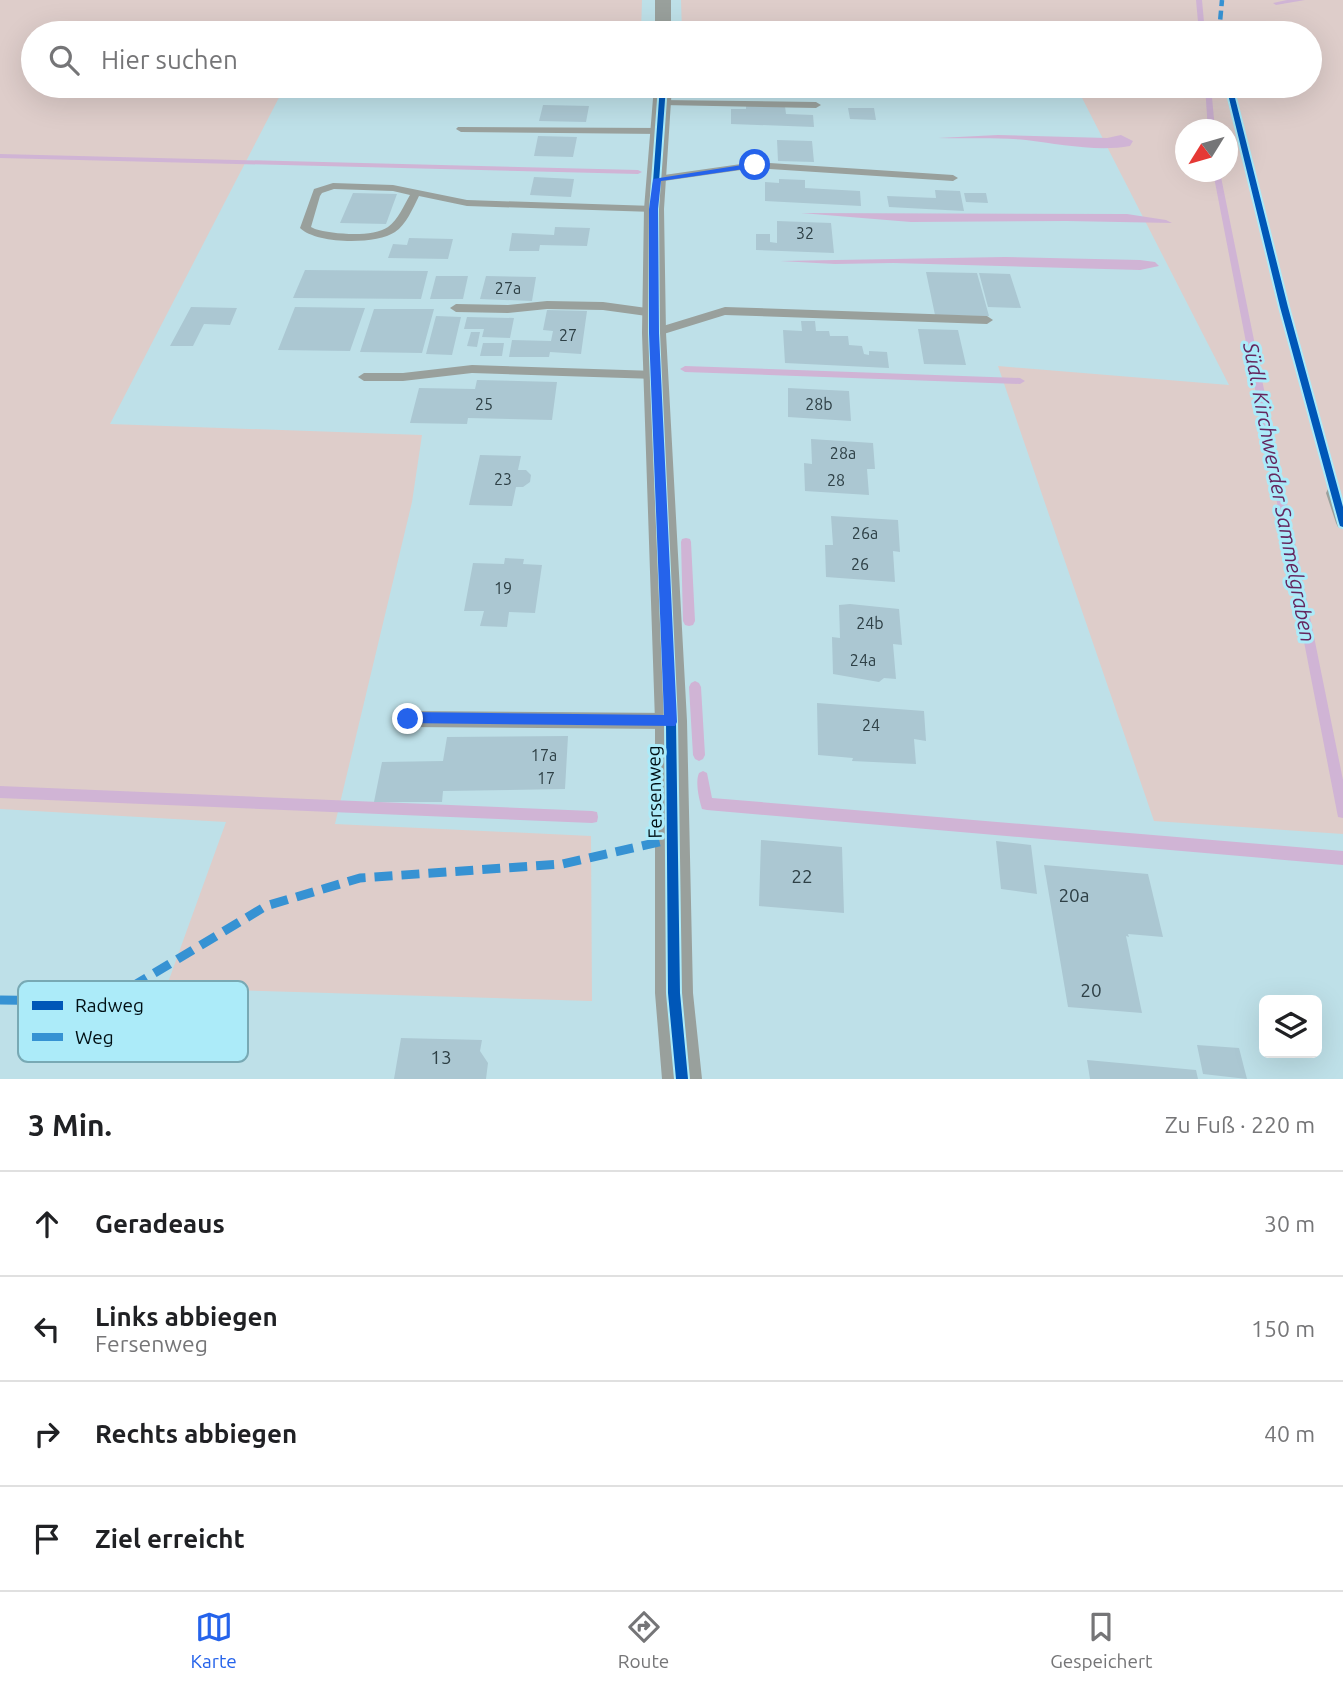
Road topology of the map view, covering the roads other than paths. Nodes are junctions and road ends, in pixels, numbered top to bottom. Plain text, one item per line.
1 (663, 0) edge
2 (663, 21) edge
3 (663, 98) edge
4 (724, 98) edge
5 (816, 104) dead end
6 (461, 129) dead end
7 (660, 131) junction
8 (953, 178) dead end
9 (657, 179) junction
10 (416, 193) junction
11 (654, 209) junction
12 (456, 308) dead end
13 (987, 320) dead end
14 (654, 323) junction
15 (656, 375) junction
16 (364, 377) dead end
17 (1333, 493) dead end
18 (1343, 523) edge
19 (408, 719) dead end
20 (671, 722) junction
21 (682, 1079) edge

1 - 2 street
3 - 7 street, Fersenweg
4 - 5 lane
6 - 7 lane
7 - 9 street, Fersenweg
8 - 9 lane
9 - 11 street, Fersenweg
10 - 10 lane
10 - 11 lane
11 - 14 street, Fersenweg
12 - 14 lane
13 - 14 lane
14 - 15 street, Fersenweg
15 - 16 lane
15 - 20 street, Fersenweg
17 - 18 lane
19 - 20 lane
20 - 21 street, Fersenweg

